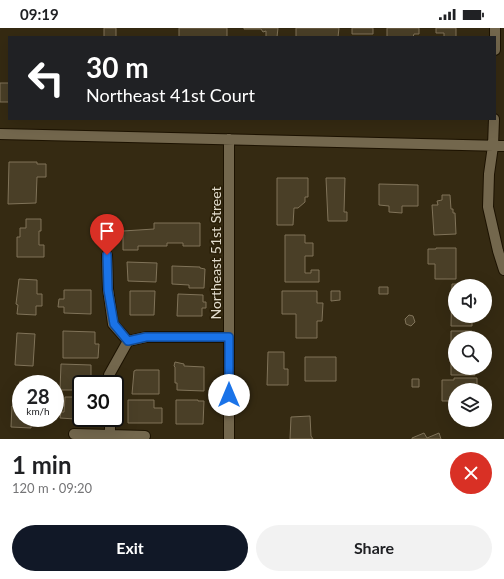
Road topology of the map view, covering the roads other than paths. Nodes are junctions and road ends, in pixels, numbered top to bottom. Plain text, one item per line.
1 (494, 120) edge
2 (0, 134) edge
3 (229, 139) junction
4 (494, 146) junction
5 (504, 146) edge
6 (107, 255) dead end
7 (504, 270) edge
8 (229, 337) junction
9 (128, 341) junction
10 (109, 375) edge
11 (110, 427) edge
12 (74, 434) dead end
13 (110, 434) junction
14 (145, 436) dead end
15 (229, 439) edge

1 - 4 street
2 - 3 street
3 - 4 street
3 - 8 street, Northeast 51st Street
4 - 5 street
4 - 7 street
6 - 9 street
8 - 9 street
8 - 15 street, Northeast 51st Street
9 - 10 street
11 - 13 street
12 - 13 street
13 - 14 street

